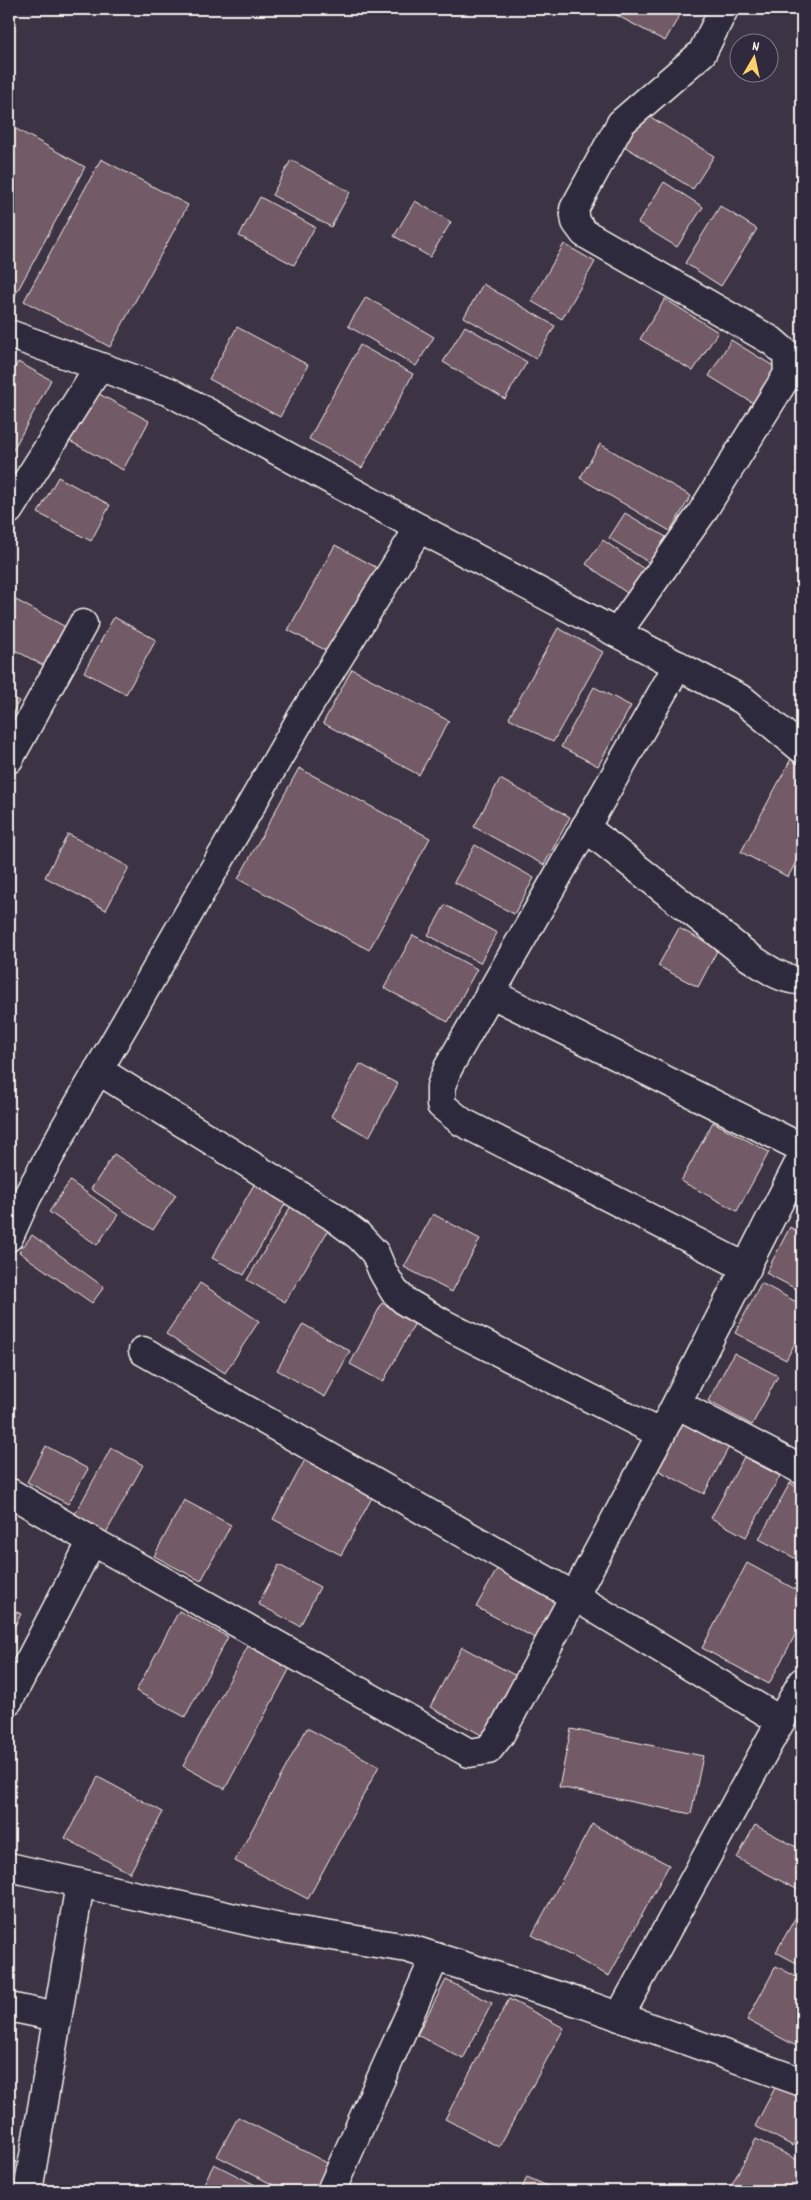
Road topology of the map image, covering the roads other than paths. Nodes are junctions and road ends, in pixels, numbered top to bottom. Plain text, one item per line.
1 (724, 9) edge
2 (9, 334) edge
3 (100, 366) junction
4 (9, 510) edge
5 (419, 528) junction
6 (83, 624) dead end
7 (617, 633) junction
8 (678, 665) junction
9 (802, 749) edge
10 (9, 758) edge
11 (585, 827) junction
12 (802, 980) edge
13 (490, 993) junction
14 (98, 1070) junction
15 (802, 1148) edge
16 (802, 1157) edge
17 (9, 1237) edge
18 (747, 1268) junction
19 (144, 1351) dead end
20 (677, 1404) junction
21 (661, 1434) junction
22 (802, 1470) edge
23 (9, 1492) edge
24 (92, 1541) junction
25 (574, 1596) junction
26 (802, 1682) edge
27 (9, 1700) edge
28 (781, 1721) junction
29 (9, 1867) edge
30 (80, 1884) junction
31 (435, 1957) junction
32 (9, 2007) edge
33 (57, 2017) junction
34 (620, 2017) junction
35 (802, 2082) edge
36 (28, 2191) edge
37 (331, 2191) edge

1 - 7 street
2 - 3 street
3 - 4 street
3 - 5 street
5 - 7 street
5 - 14 street
6 - 10 street
7 - 8 street
8 - 9 street
8 - 11 street
11 - 12 street
11 - 13 street
13 - 15 street
13 - 18 street
14 - 17 street
14 - 21 street
16 - 18 street
18 - 20 street
19 - 25 street
20 - 21 street
20 - 22 street
21 - 25 street
23 - 24 street
24 - 25 street
24 - 27 street
25 - 28 street
26 - 28 street
28 - 34 street
29 - 30 street
30 - 31 street
30 - 33 street
31 - 34 street
31 - 37 street
32 - 33 street
33 - 36 street
34 - 35 street

